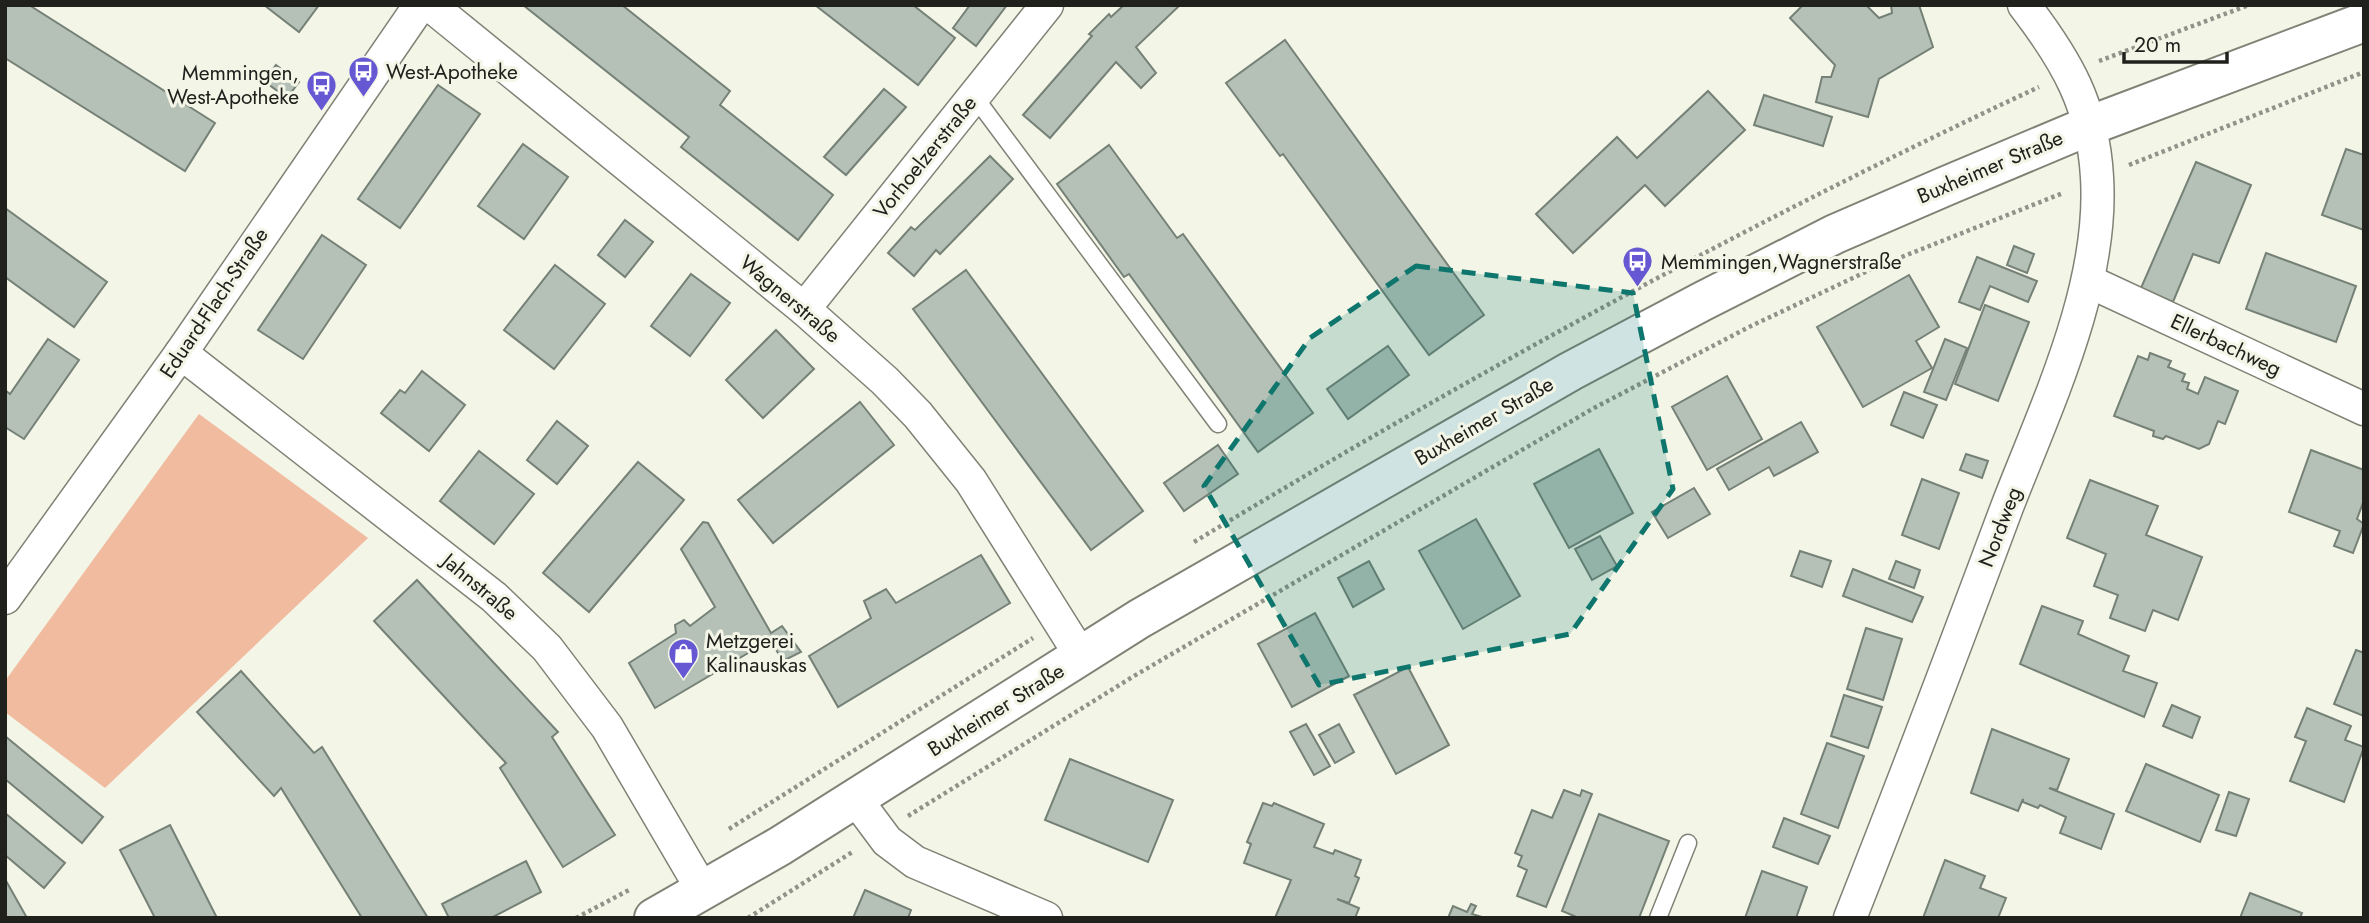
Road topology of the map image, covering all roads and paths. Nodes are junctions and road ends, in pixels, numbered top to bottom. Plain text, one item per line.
1 (420, 5) edge
2 (430, 5) edge
3 (1047, 5) edge
4 (2025, 5) edge
5 (2249, 5) edge
6 (2364, 22) edge
7 (2154, 38) dead end
8 (2364, 72) edge
9 (974, 96) junction
10 (2091, 125) junction
11 (2166, 150) dead end
12 (1984, 224) dead end
13 (2088, 281) junction
14 (804, 309) junction
15 (181, 353) junction
16 (2364, 409) edge
17 (1218, 424) dead end
18 (5, 598) edge
19 (1059, 622) junction
20 (1081, 656) junction
21 (855, 798) junction
22 (881, 833) junction
23 (1688, 844) dead end
24 (683, 858) junction
25 (703, 891) junction
26 (576, 918) edge
27 (654, 918) edge
28 (748, 918) edge
29 (1046, 918) edge
30 (1658, 918) edge
31 (1850, 918) edge

1 - 15 street, Eduard-Flach-Straße
2 - 14 street, Wagnerstraße
3 - 9 street, Vorhoelzerstraße
4 - 10 street, Nordweg
5 - 7 path
6 - 10 main road, Buxheimer Straße
8 - 11 path
9 - 14 street, Vorhoelzerstraße
9 - 17 lane
10 - 13 street, Nordweg
10 - 20 main road, Buxheimer Straße
12 - 22 path
13 - 16 street, Ellerbachweg
13 - 31 street, Nordweg
14 - 19 street, Wagnerstraße
15 - 18 street, Eduard-Flach-Straße
15 - 24 street, Jahnstraße
19 - 20 street, Wagnerstraße
19 - 24 path
20 - 21 main road, Buxheimer Straße
21 - 22 street
21 - 25 main road, Buxheimer Straße
22 - 28 path
22 - 29 street
23 - 30 lane
24 - 25 street, Jahnstraße
24 - 26 path
25 - 27 main road, Buxheimer Straße

